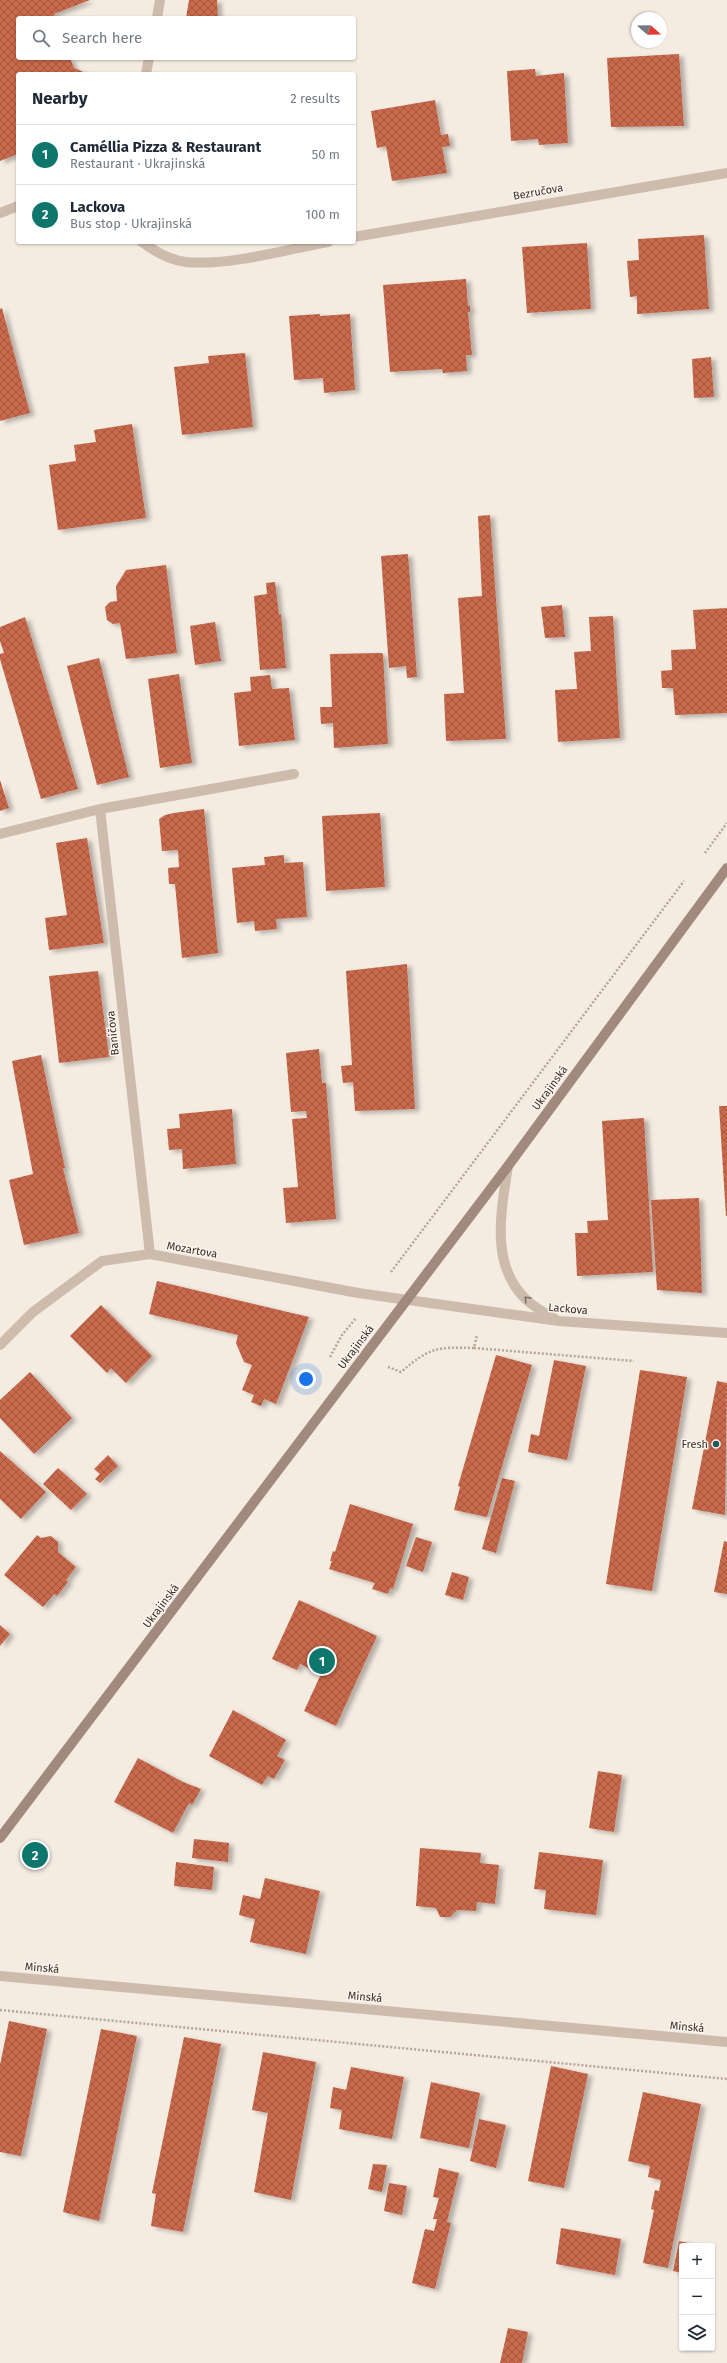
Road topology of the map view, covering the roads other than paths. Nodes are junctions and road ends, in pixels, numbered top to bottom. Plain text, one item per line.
1 (160, 0) edge
2 (157, 16) edge
3 (149, 60) edge
4 (146, 72) edge
5 (727, 173) edge
6 (16, 207) edge
7 (0, 213) edge
8 (356, 237) edge
9 (145, 244) edge
10 (317, 244) edge
11 (294, 774) dead end
12 (100, 809) junction
13 (0, 834) edge
14 (727, 868) edge
15 (508, 1166) junction
16 (150, 1254) junction
17 (408, 1299) junction
18 (559, 1321) junction
19 (727, 1333) edge
20 (0, 1345) edge
21 (0, 1838) edge
22 (0, 1976) edge
23 (727, 2042) edge

1 - 2 street
3 - 4 street
5 - 8 street, Bezručova
6 - 7 street
9 - 10 street
11 - 12 street
12 - 13 street
12 - 16 street, Baničova
14 - 15 main road, Ukrajinská
15 - 17 main road, Ukrajinská
18 -> 15 street
16 - 17 street, Mozartova
16 - 20 street, Mozartova
17 - 18 street, Lackova
17 - 21 main road, Ukrajinská
18 - 19 street, Lackova
22 - 23 street, Minská

